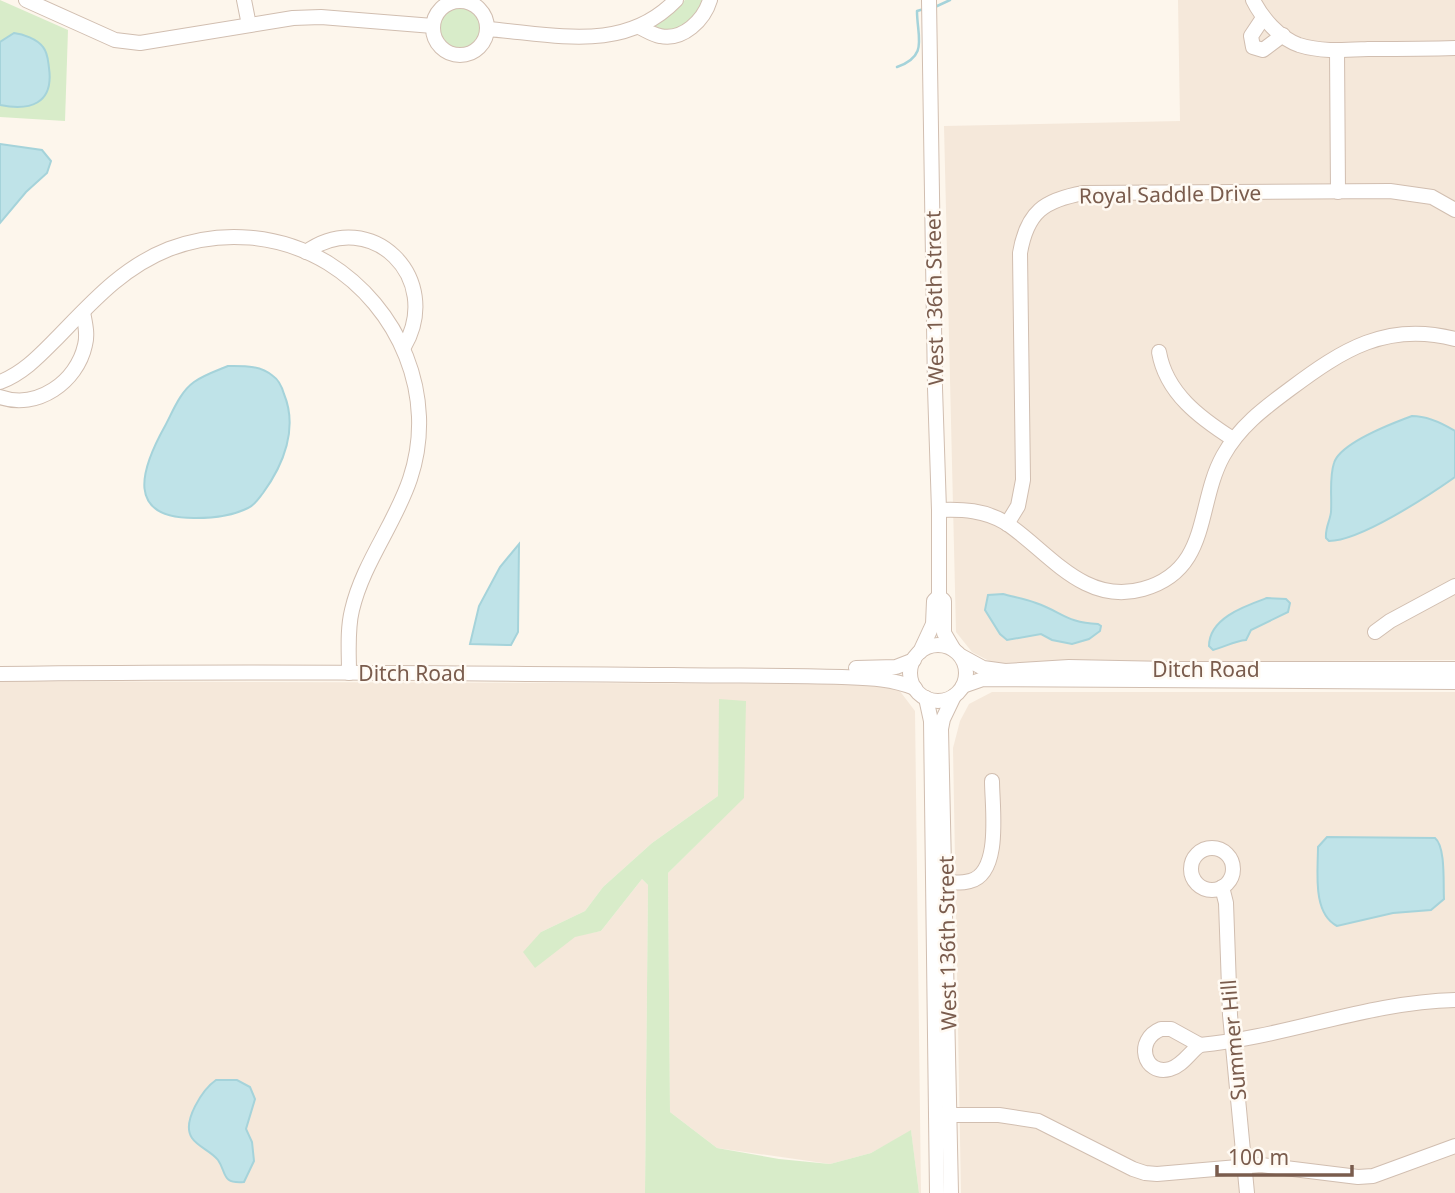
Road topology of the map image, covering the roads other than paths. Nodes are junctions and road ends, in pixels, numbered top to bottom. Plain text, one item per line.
1 (26, 0) edge
2 (244, 0) edge
3 (463, 0) edge
4 (676, 0) edge
5 (710, 0) edge
6 (1253, 0) edge
7 (929, 6) edge
8 (1263, 18) junction
9 (249, 25) junction
10 (433, 26) junction
11 (639, 27) junction
12 (487, 29) junction
13 (1283, 35) junction
14 (1455, 48) edge
15 (1338, 50) junction
16 (1338, 192) junction
17 (1455, 210) edge
18 (306, 252) junction
19 (83, 312) junction
20 (1455, 340) edge
21 (404, 348) junction
22 (1158, 352) dead end
23 (0, 382) edge
24 (0, 397) edge
25 (1233, 439) junction
26 (939, 510) junction
27 (1007, 524) junction
28 (1455, 586) edge
29 (939, 596) junction
30 (1376, 632) dead end
31 (958, 653) junction
32 (917, 656) junction
33 (1455, 669) edge
34 (349, 673) junction
35 (0, 674) edge
36 (824, 675) junction
37 (1455, 682) edge
38 (959, 691) junction
39 (920, 693) junction
40 (992, 781) dead end
41 (939, 882) junction
42 (1222, 887) dead end
43 (1455, 1000) edge
44 (1233, 1042) junction
45 (1200, 1045) dead end
46 (943, 1115) junction
47 (1455, 1146) edge
48 (1244, 1166) junction
49 (937, 1193) edge
50 (951, 1193) edge
51 (1247, 1193) edge

1 - 9 street
2 - 9 street
3 - 10 street
3 - 12 street
4 - 11 street
5 - 11 street
6 - 8 street
7 - 26 street, West 136th Street
8 - 13 street
8 - 13 street
9 - 10 street
10 - 12 street
11 - 12 street
13 - 15 street
14 - 15 street
15 - 16 street
16 - 17 street, Royal Saddle Drive
16 - 27 street, Royal Saddle Drive
18 - 19 street
18 - 21 street
18 - 21 street
19 - 23 street
19 - 24 street
20 - 25 street
21 - 34 street
22 - 25 street
25 - 27 street
26 - 27 street
26 - 29 street, West 136th Street
28 - 30 street
29 - 31 street, West 136th Street
29 - 32 street, West 136th Street
31 - 32 street
31 - 33 street, Ditch Road
31 - 38 street
32 - 36 street, Ditch Road
32 - 39 street
34 - 35 street, Ditch Road
34 - 36 street, Ditch Road
36 - 39 street, Ditch Road
37 - 38 street, Ditch Road
38 - 39 street
38 - 41 street, West 136th Street
39 - 41 street, West 136th Street
40 - 41 street
41 - 46 street, West 136th Street
42 - 44 street, Summer Hill
43 - 44 street
44 - 45 street
44 - 48 street, Summer Hill
46 - 48 street
46 - 49 street, West 136th Street
46 - 50 street, West 136th Street
47 - 48 street
48 - 51 street, Summer Hill

